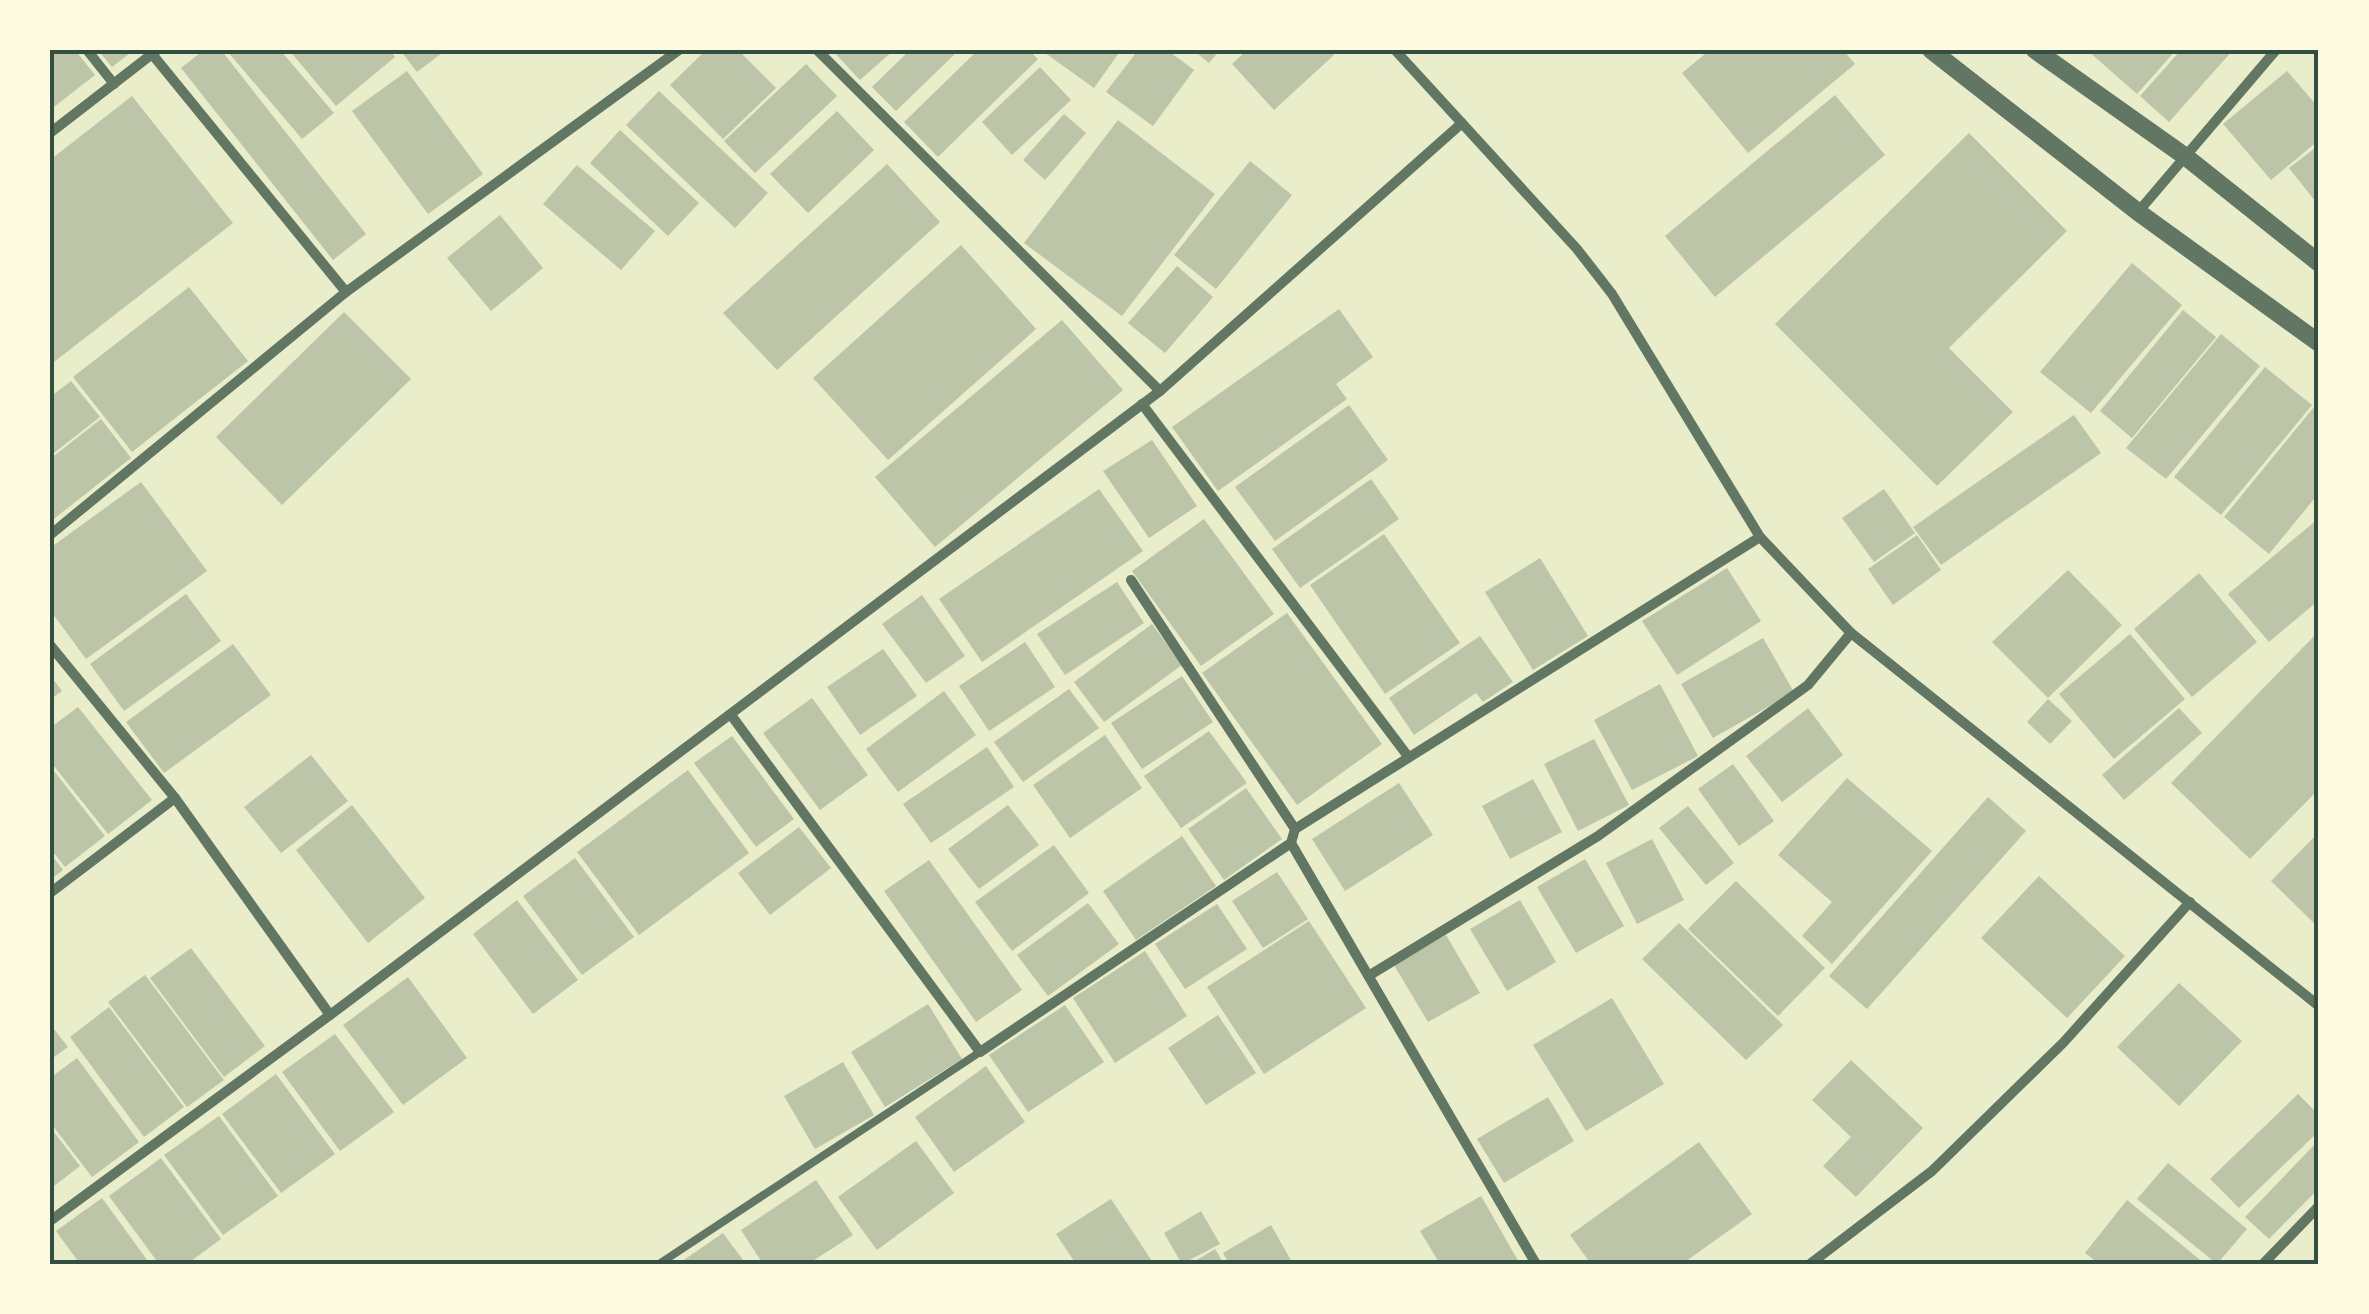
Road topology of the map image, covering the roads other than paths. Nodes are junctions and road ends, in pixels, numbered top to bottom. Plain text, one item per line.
1 (88, 50) edge
2 (680, 50) edge
3 (817, 50) edge
4 (1395, 50) edge
5 (1931, 50) edge
6 (2036, 50) edge
7 (2276, 50) edge
8 (155, 52) edge
9 (114, 84) junction
10 (1462, 122) junction
11 (50, 132) edge
12 (2186, 156) junction
13 (2138, 212) junction
14 (2319, 264) edge
15 (346, 292) junction
16 (2319, 343) edge
17 (1160, 391) junction
18 (1142, 404) junction
19 (50, 536) edge
20 (1760, 536) junction
21 (1130, 580) dead end
22 (1851, 633) junction
23 (50, 645) edge
24 (730, 715) junction
25 (1407, 755) junction
26 (175, 798) junction
27 (1295, 829) junction
28 (1291, 843) junction
29 (50, 893) edge
30 (2190, 902) junction
31 (1370, 975) junction
32 (2319, 1006) edge
33 (330, 1015) junction
34 (980, 1052) junction
35 (2319, 1206) edge
36 (50, 1220) edge
37 (659, 1264) edge
38 (1536, 1264) edge
39 (1810, 1264) edge
40 (2263, 1264) edge

1 - 9 street
2 - 15 street
3 - 17 street
4 - 10 street
5 - 13 street
6 - 12 street
7 - 12 street
8 - 9 street
8 - 15 street
9 - 11 street
10 - 17 street
10 - 20 street
12 - 13 street
12 - 14 street
13 - 16 street
15 - 19 street
17 - 18 street
18 - 24 street
18 - 25 street
20 - 22 street
20 - 25 street
21 - 27 street
22 - 30 street
22 - 31 street
23 - 26 street
24 - 33 street
24 - 34 street
25 - 27 street
26 - 29 street
26 - 33 street
27 - 28 street
28 - 31 street
28 - 34 street
30 - 32 street
30 - 39 street
31 - 38 street
33 - 36 street
34 - 37 lane
35 - 40 street

